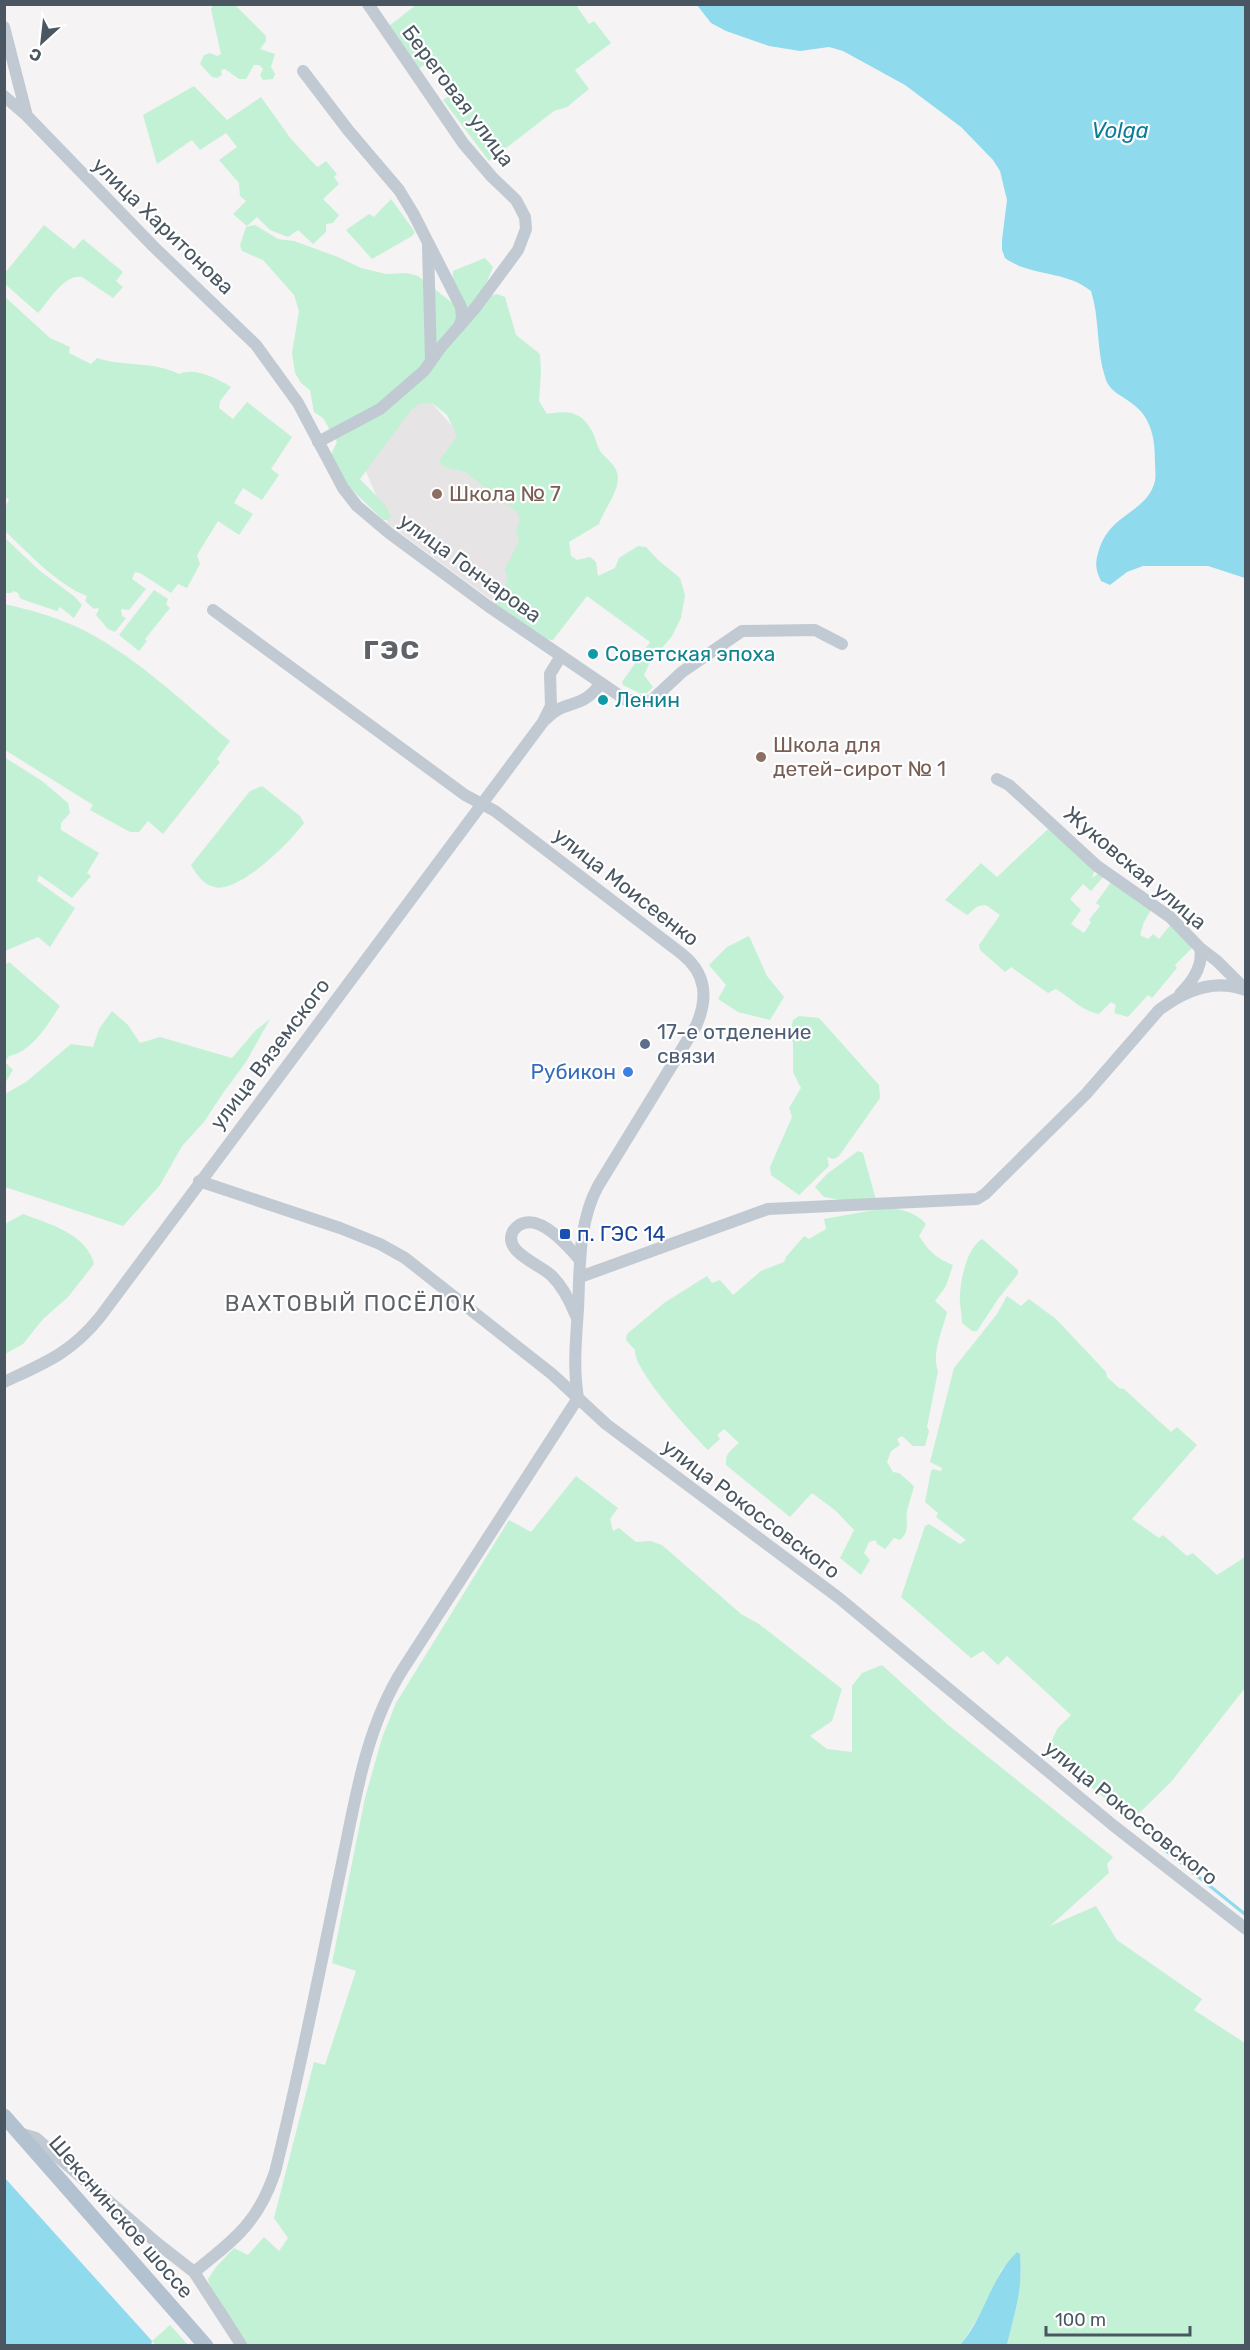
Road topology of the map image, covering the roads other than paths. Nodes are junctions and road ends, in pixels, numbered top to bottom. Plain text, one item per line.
1 (368, 4) edge
2 (4, 27) edge
3 (303, 71) dead end
4 (4, 96) edge
5 (27, 116) junction
6 (428, 242) junction
7 (458, 328) junction
8 (431, 361) junction
9 (318, 441) junction
10 (213, 610) dead end
11 (842, 644) dead end
12 (561, 656) junction
13 (601, 683) junction
14 (551, 690) junction
15 (573, 705) junction
16 (543, 722) junction
17 (998, 779) dead end
18 (482, 803) junction
19 (1200, 948) junction
20 (1245, 990) edge
21 (1177, 997) junction
22 (199, 1181) junction
23 (580, 1260) junction
24 (580, 1276) junction
25 (577, 1318) junction
26 (4, 1382) edge
27 (578, 1398) junction
28 (1245, 1929) edge
29 (4, 2116) edge
30 (19, 2133) junction
31 (194, 2272) junction
32 (206, 2346) edge
33 (242, 2346) edge

1 - 7 street, Береговая улица
2 - 5 street, улица Харитонова
3 - 6 street
4 - 5 street
5 - 9 street, улица Харитонова
6 - 7 street
6 - 8 street
7 - 8 street
8 - 9 street
9 - 12 street, улица Гончарова
10 - 18 street, улица Моисеенко
11 - 13 street, улица Гончарова
12 - 13 street, улица Гончарова
12 - 14 street
13 - 15 street
14 - 15 street
14 - 16 street
15 - 16 street
16 - 18 street, улица Вяземского
17 - 19 street, Жуковская улица
18 - 22 street, улица Вяземского
18 - 23 street, улица Моисеенко
19 - 20 street, Жуковская улица
19 - 21 street
20 - 21 street
21 - 24 street
22 - 26 street, улица Вяземского
22 - 27 street, улица Рокоссовского
23 - 24 street, улица Моисеенко
23 - 25 street
24 - 25 street, улица Моисеенко
25 - 27 street, улица Моисеенко
27 - 28 street, улица Рокоссовского
27 - 31 street
29 - 30 main road, Шекснинское шоссе
30 - 31 street
30 - 32 main road, Шекснинское шоссе
31 - 33 street

